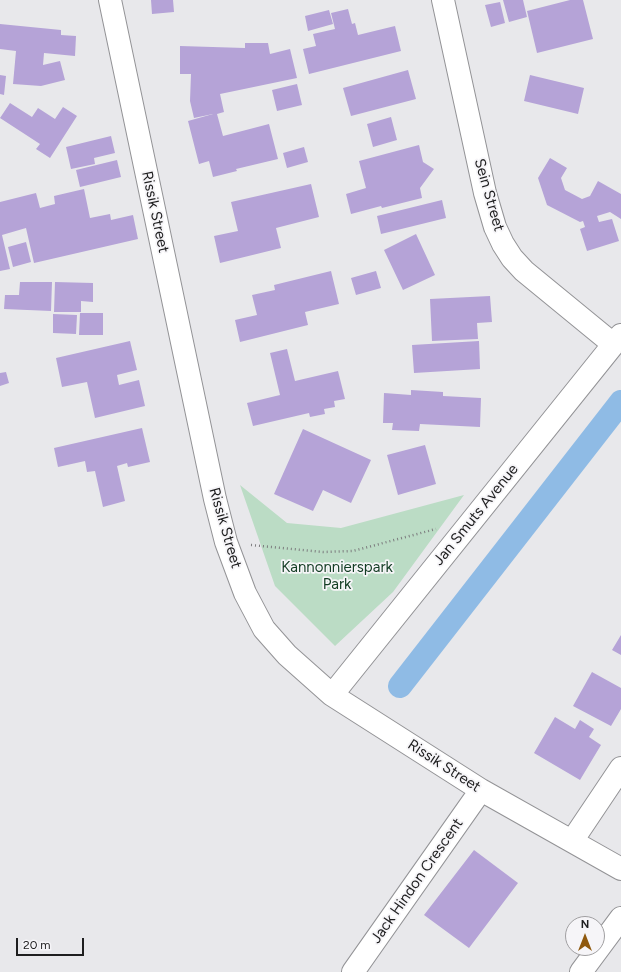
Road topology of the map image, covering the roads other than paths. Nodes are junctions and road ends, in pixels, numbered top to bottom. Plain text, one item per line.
1 (110, 0) edge
2 (443, 0) edge
3 (617, 340) edge
4 (332, 695) junction
5 (621, 768) edge
6 (481, 790) junction
7 (572, 841) junction
8 (621, 869) edge
9 (621, 918) edge
10 (353, 972) edge
11 (582, 972) edge

1 - 4 street, Rissik Street
2 - 3 street, Sein Street
3 - 4 street, Jan Smuts Avenue
4 - 6 street, Rissik Street
5 - 7 street
6 - 7 street, Rissik Street
6 - 10 street, Jack Hindon Crescent
7 - 8 street, Rissik Street
9 - 11 street

